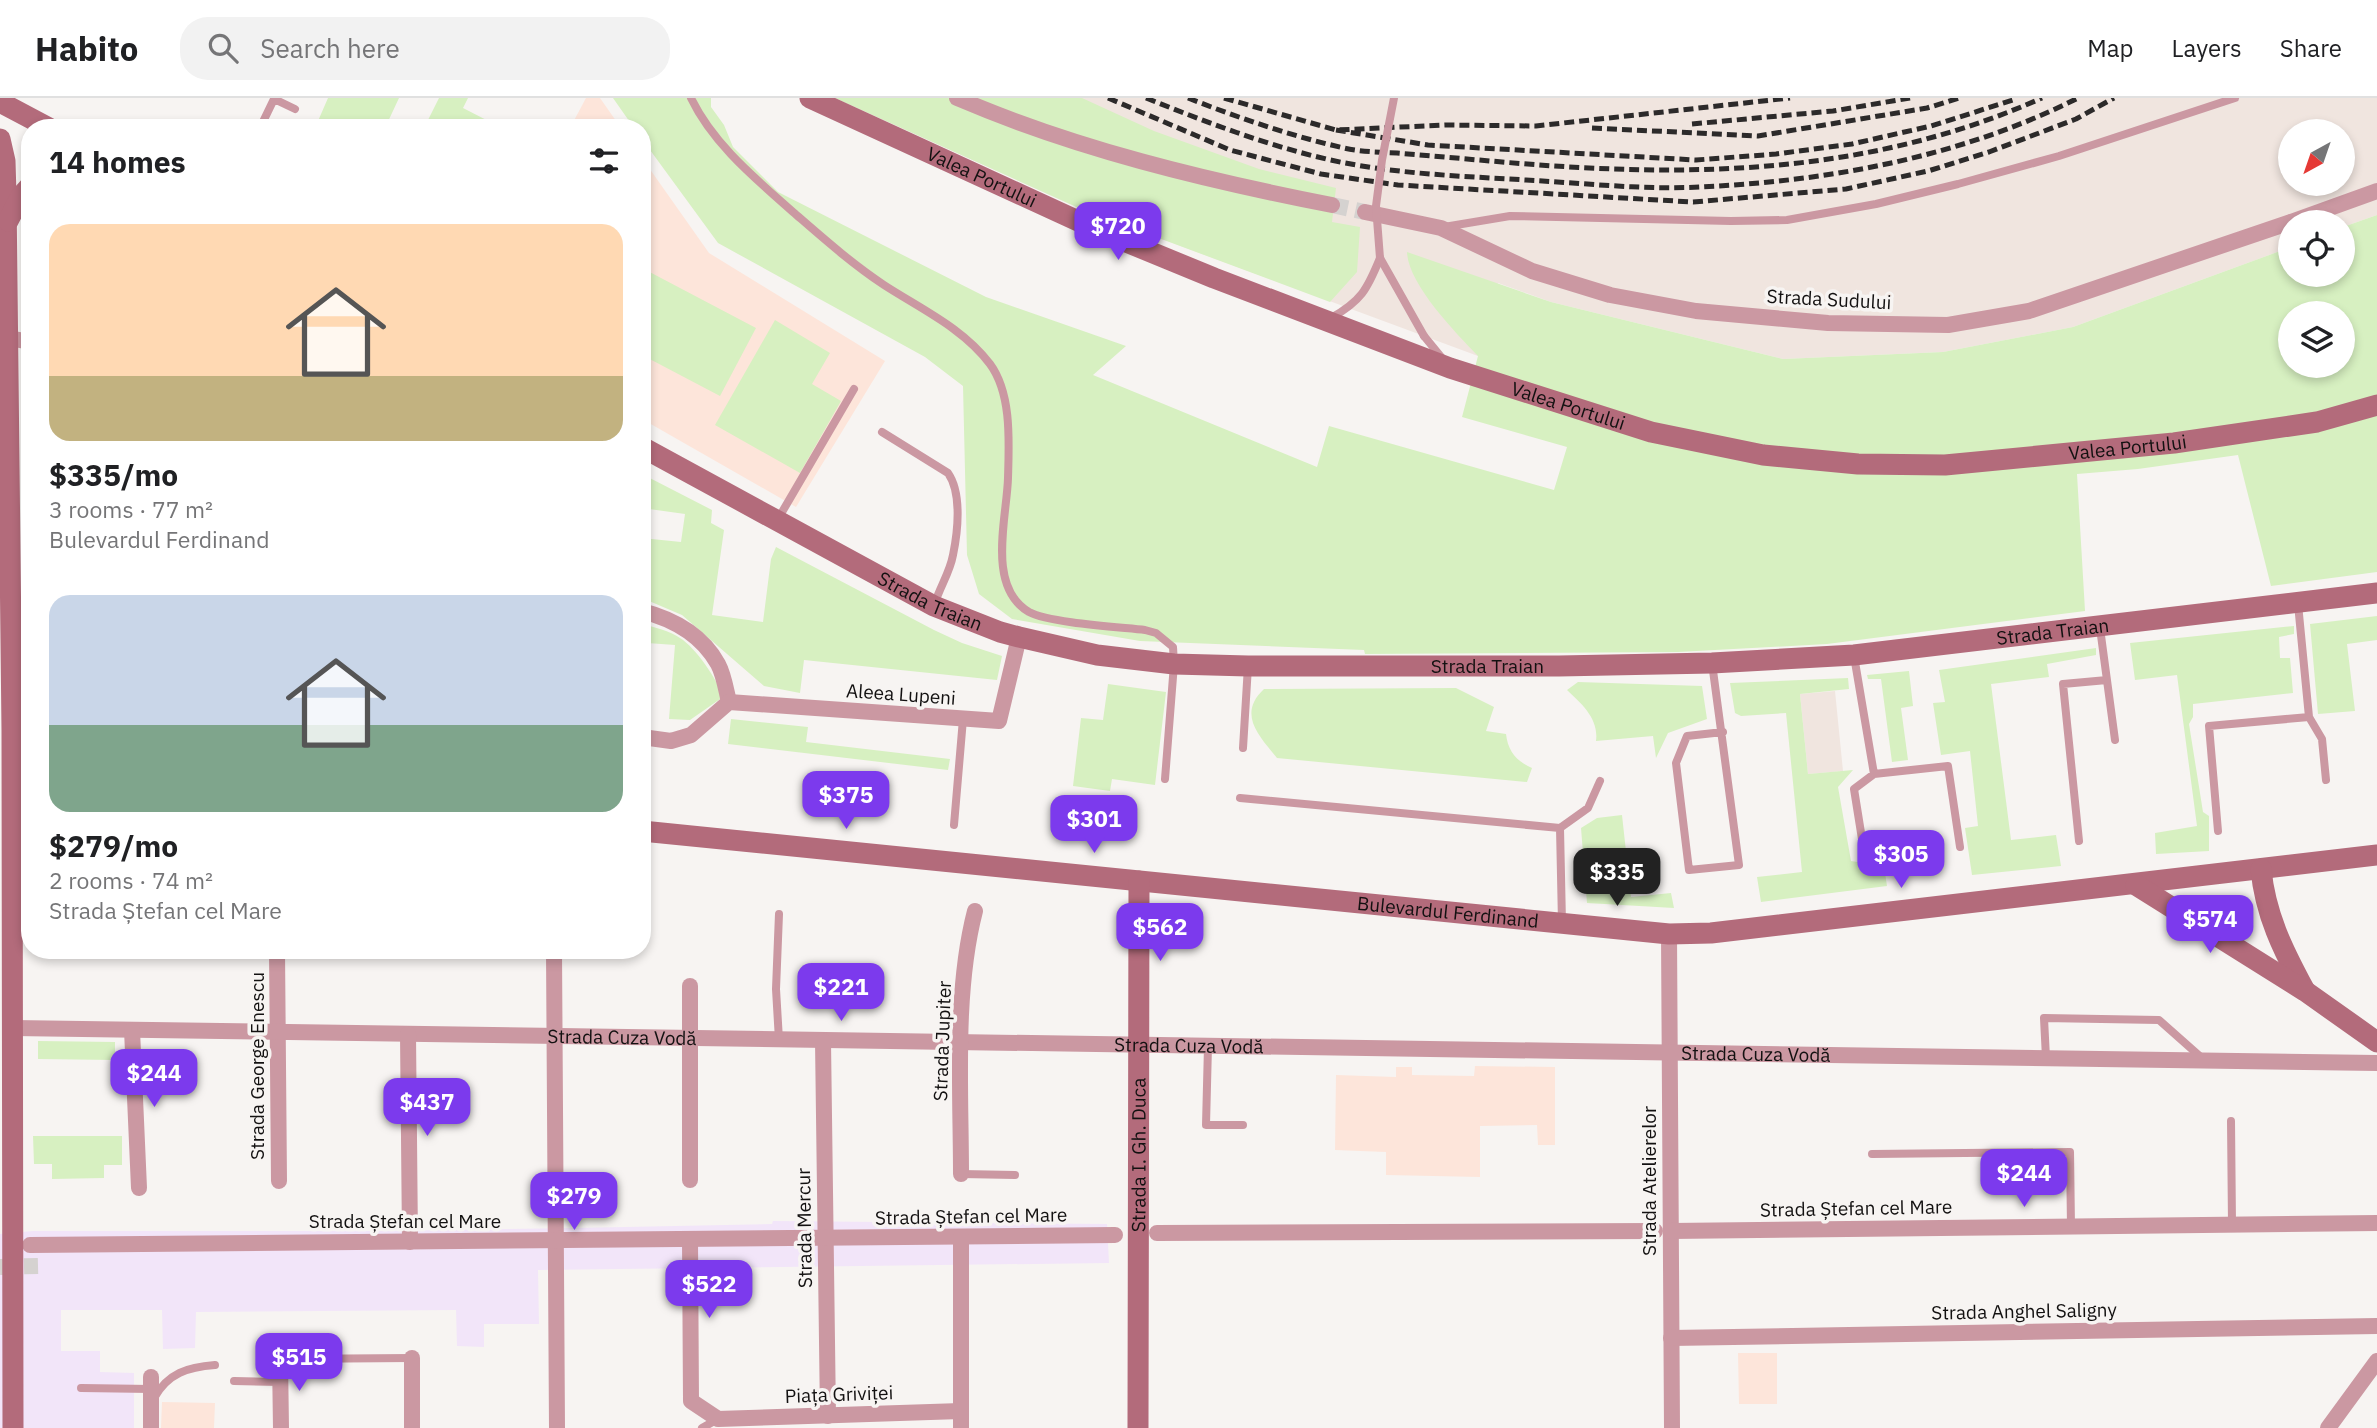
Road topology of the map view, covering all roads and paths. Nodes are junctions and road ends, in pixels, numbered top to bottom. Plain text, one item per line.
1 (691, 98) edge
2 (810, 98) edge
3 (957, 98) edge
4 (1394, 98) edge
5 (2235, 98) edge
6 (286, 101) edge
7 (0, 102) edge
8 (295, 110) dead end
9 (32, 119) edge
10 (264, 119) edge
11 (0, 139) edge
12 (2377, 191) edge
13 (21, 196) edge
14 (1332, 205) tunnel mouth
15 (2324, 210) edge
16 (1365, 212) tunnel mouth
17 (7, 223) junction
18 (2278, 226) edge
19 (1441, 228) junction
20 (1380, 258) junction
21 (1327, 321) junction
22 (19, 340) edge
23 (1450, 368) junction
24 (855, 389) dead end
25 (2377, 405) edge
26 (0, 422) edge
27 (881, 432) dead end
28 (10, 443) junction
29 (651, 452) edge
30 (777, 521) junction
31 (2377, 593) edge
32 (2298, 601) junction
33 (934, 606) junction
34 (651, 613) edge
35 (2099, 625) junction
36 (1019, 637) junction
37 (1854, 655) junction
38 (1173, 656) junction
39 (1712, 663) junction
40 (1248, 666) junction
41 (2107, 680) junction
42 (729, 702) junction
43 (2309, 717) junction
44 (963, 719) junction
45 (1723, 732) junction
46 (651, 738) edge
47 (2115, 740) dead end
48 (1243, 748) dead end
49 (14, 769) edge
50 (1874, 774) junction
51 (1165, 779) dead end
52 (2326, 780) dead end
53 (1600, 781) dead end
54 (1240, 799) dead end
55 (954, 825) dead end
56 (1560, 828) junction
57 (2218, 831) dead end
58 (651, 832) edge
59 (2079, 841) dead end
60 (1960, 847) dead end
61 (2377, 855) edge
62 (1866, 864) dead end
63 (2261, 869) junction
64 (1139, 881) junction
65 (2136, 885) junction
66 (975, 911) dead end
67 (779, 914) dead end
68 (1562, 923) junction
69 (1669, 934) junction
70 (277, 959) edge
71 (554, 959) edge
72 (690, 986) dead end
73 (2305, 991) junction
74 (6, 1028) edge
75 (132, 1030) junction
76 (278, 1032) junction
77 (408, 1034) junction
78 (555, 1037) junction
79 (690, 1039) junction
80 (779, 1040) junction
81 (823, 1041) junction
82 (2377, 1042) edge
83 (961, 1043) junction
84 (1139, 1045) junction
85 (1208, 1046) junction
86 (1670, 1053) junction
87 (2046, 1058) junction
88 (2205, 1061) junction
89 (2377, 1063) edge
90 (2231, 1121) dead end
91 (1243, 1125) dead end
92 (1872, 1154) dead end
93 (961, 1174) joint
94 (1015, 1175) dead end
95 (690, 1180) dead end
96 (279, 1181) dead end
97 (139, 1188) dead end
98 (2377, 1223) edge
99 (2232, 1225) junction
100 (2071, 1227) junction
101 (1663, 1231) junction
102 (1157, 1233) dead end
103 (1115, 1235) dead end
104 (961, 1237) junction
105 (825, 1238) junction
106 (690, 1239) junction
107 (556, 1241) junction
108 (410, 1242) junction
109 (30, 1245) dead end
110 (2377, 1326) edge
111 (1671, 1338) junction
112 (412, 1358) joint
113 (280, 1359) joint
114 (2377, 1361) edge
115 (215, 1366) dead end
116 (234, 1381) dead end
117 (280, 1382) junction
118 (81, 1388) dead end
119 (151, 1390) junction
120 (828, 1416) junction
121 (718, 1419) junction
122 (961, 1420) edge
123 (13, 1428) edge
124 (151, 1428) edge
125 (281, 1428) edge
126 (412, 1428) edge
127 (557, 1428) edge
128 (702, 1428) edge
129 (1138, 1428) edge
130 (1672, 1428) edge
131 (2328, 1428) edge

1 - 38 lane
2 - 21 street, Valea Portului
3 - 14 street
4 - 20 lane, bridge
5 - 19 lane
6 - 8 lane
6 - 10 lane
7 - 9 street
11 - 17 street
12 - 15 street, Strada Sudului
13 - 17 street
16 - 19 street, Strada Sudului
17 - 22 street
18 - 19 street, Strada Sudului
20 - 21 lane
20 - 23 lane, bridge
21 - 23 street, Valea Portului
22 - 28 street
23 - 25 street, Valea Portului
24 - 30 lane
26 - 28 lane
27 - 33 lane
28 - 49 street
29 - 30 street, Strada Traian
30 - 33 street, Strada Traian
31 - 32 street, Strada Traian
32 - 35 street, Strada Traian
32 - 43 lane
33 - 36 street, Strada Traian
34 - 42 street
35 - 37 street, Strada Traian
35 - 41 lane
36 - 38 street, Strada Traian
36 - 44 street
37 - 39 street, Strada Traian
37 - 50 lane
38 - 40 street, Strada Traian
38 - 51 lane
39 - 40 street, Strada Traian
39 - 45 lane
40 - 48 lane
41 - 47 lane
41 - 59 lane
42 - 44 street, Aleea Lupeni
42 - 46 street
43 - 52 lane
43 - 57 lane
44 - 55 lane, Aleea Lupeni
45 - 45 lane
49 - 74 street
50 - 60 lane
50 - 62 lane
53 - 56 lane
54 - 56 lane
56 - 68 lane
58 - 64 street, Bulevardul Ferdinand
61 - 63 street, Bulevardul Ferdinand
63 - 65 street, Bulevardul Ferdinand
63 - 73 street
64 - 68 street, Bulevardul Ferdinand
64 - 84 street, Strada I. Gh. Duca
65 - 69 street, Bulevardul Ferdinand
65 - 73 street
66 - 83 street, Strada Jupiter
67 - 80 lane
68 - 69 street, Bulevardul Ferdinand
69 - 86 street, Strada Atelierelor
70 - 76 street, Strada George Enescu
71 - 78 street
72 - 79 street
73 - 82 street
74 - 75 street, Strada Cuza Vodă
74 - 123 street
75 - 76 street, Strada Cuza Vodă
75 - 97 street
76 - 77 street, Strada Cuza Vodă
76 - 96 street, Strada George Enescu
77 - 78 street, Strada Cuza Vodă
77 - 108 street
78 - 79 street, Strada Cuza Vodă
78 - 107 street
79 - 80 street, Strada Cuza Vodă
79 - 95 street
80 - 81 street, Strada Cuza Vodă
81 - 83 street, Strada Cuza Vodă
81 - 105 street, Strada Mercur
83 - 84 street, Strada Cuza Vodă
83 - 93 street, Strada Jupiter
84 - 85 street, Strada Cuza Vodă
84 - 129 street, Strada I. Gh. Duca
85 - 86 street, Strada Cuza Vodă
85 - 91 lane
86 - 87 street, Strada Cuza Vodă
86 - 101 street, Strada Atelierelor
87 - 88 street, Strada Cuza Vodă
87 - 88 lane
88 - 89 street, Strada Cuza Vodă
90 - 99 lane
92 - 100 lane
93 - 94 lane
98 - 99 street, Strada Ștefan cel Mare
99 - 100 street, Strada Ștefan cel Mare
100 - 101 street, Strada Ștefan cel Mare
101 - 102 street, Strada Ștefan cel Mare
101 - 111 street, Strada Atelierelor
103 - 104 street, Strada Ștefan cel Mare
104 - 105 street, Strada Ștefan cel Mare
104 - 122 street
105 - 106 street, Strada Ștefan cel Mare
105 - 120 street, Strada Mercur
106 - 107 street, Strada Ștefan cel Mare
106 - 121 street
107 - 108 street, Strada Ștefan cel Mare
107 - 127 street
108 - 109 street, Strada Ștefan cel Mare
110 - 111 street, Strada Anghel Saligny
111 - 130 street, Strada Atelierelor
112 - 113 lane
112 - 126 street
113 - 117 street
114 - 131 street
115 - 119 lane
116 - 117 lane
117 - 125 street
118 - 119 lane
119 - 124 street
120 - 121 street, Piața Griviței
120 - 122 street, Piața Griviței
121 - 128 lane, Piața Griviței

